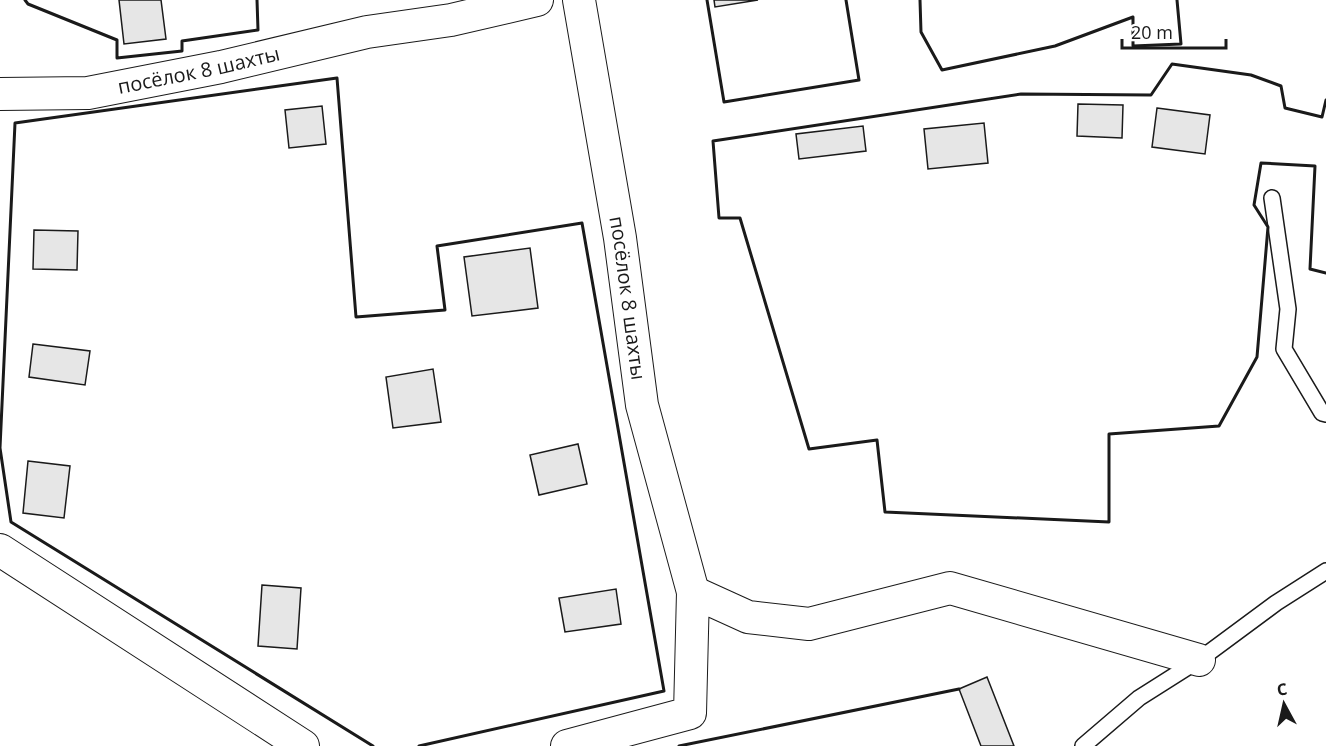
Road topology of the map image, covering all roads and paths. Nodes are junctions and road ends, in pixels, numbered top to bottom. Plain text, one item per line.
1 (537, 0) edge
2 (579, 0) edge
3 (0, 94) edge
4 (1272, 198) dead end
5 (1326, 414) edge
6 (0, 550) edge
7 (1326, 571) edge
8 (693, 592) junction
9 (1199, 660) junction
10 (303, 746) edge
11 (567, 746) edge
12 (1083, 746) edge

1 - 3 street, посёлок 8 шахты
2 - 8 street, посёлок 8 шахты
4 - 5 lane
6 - 10 street
7 - 9 lane
8 - 9 street
8 - 11 street, посёлок 8 шахты
9 - 12 lane

